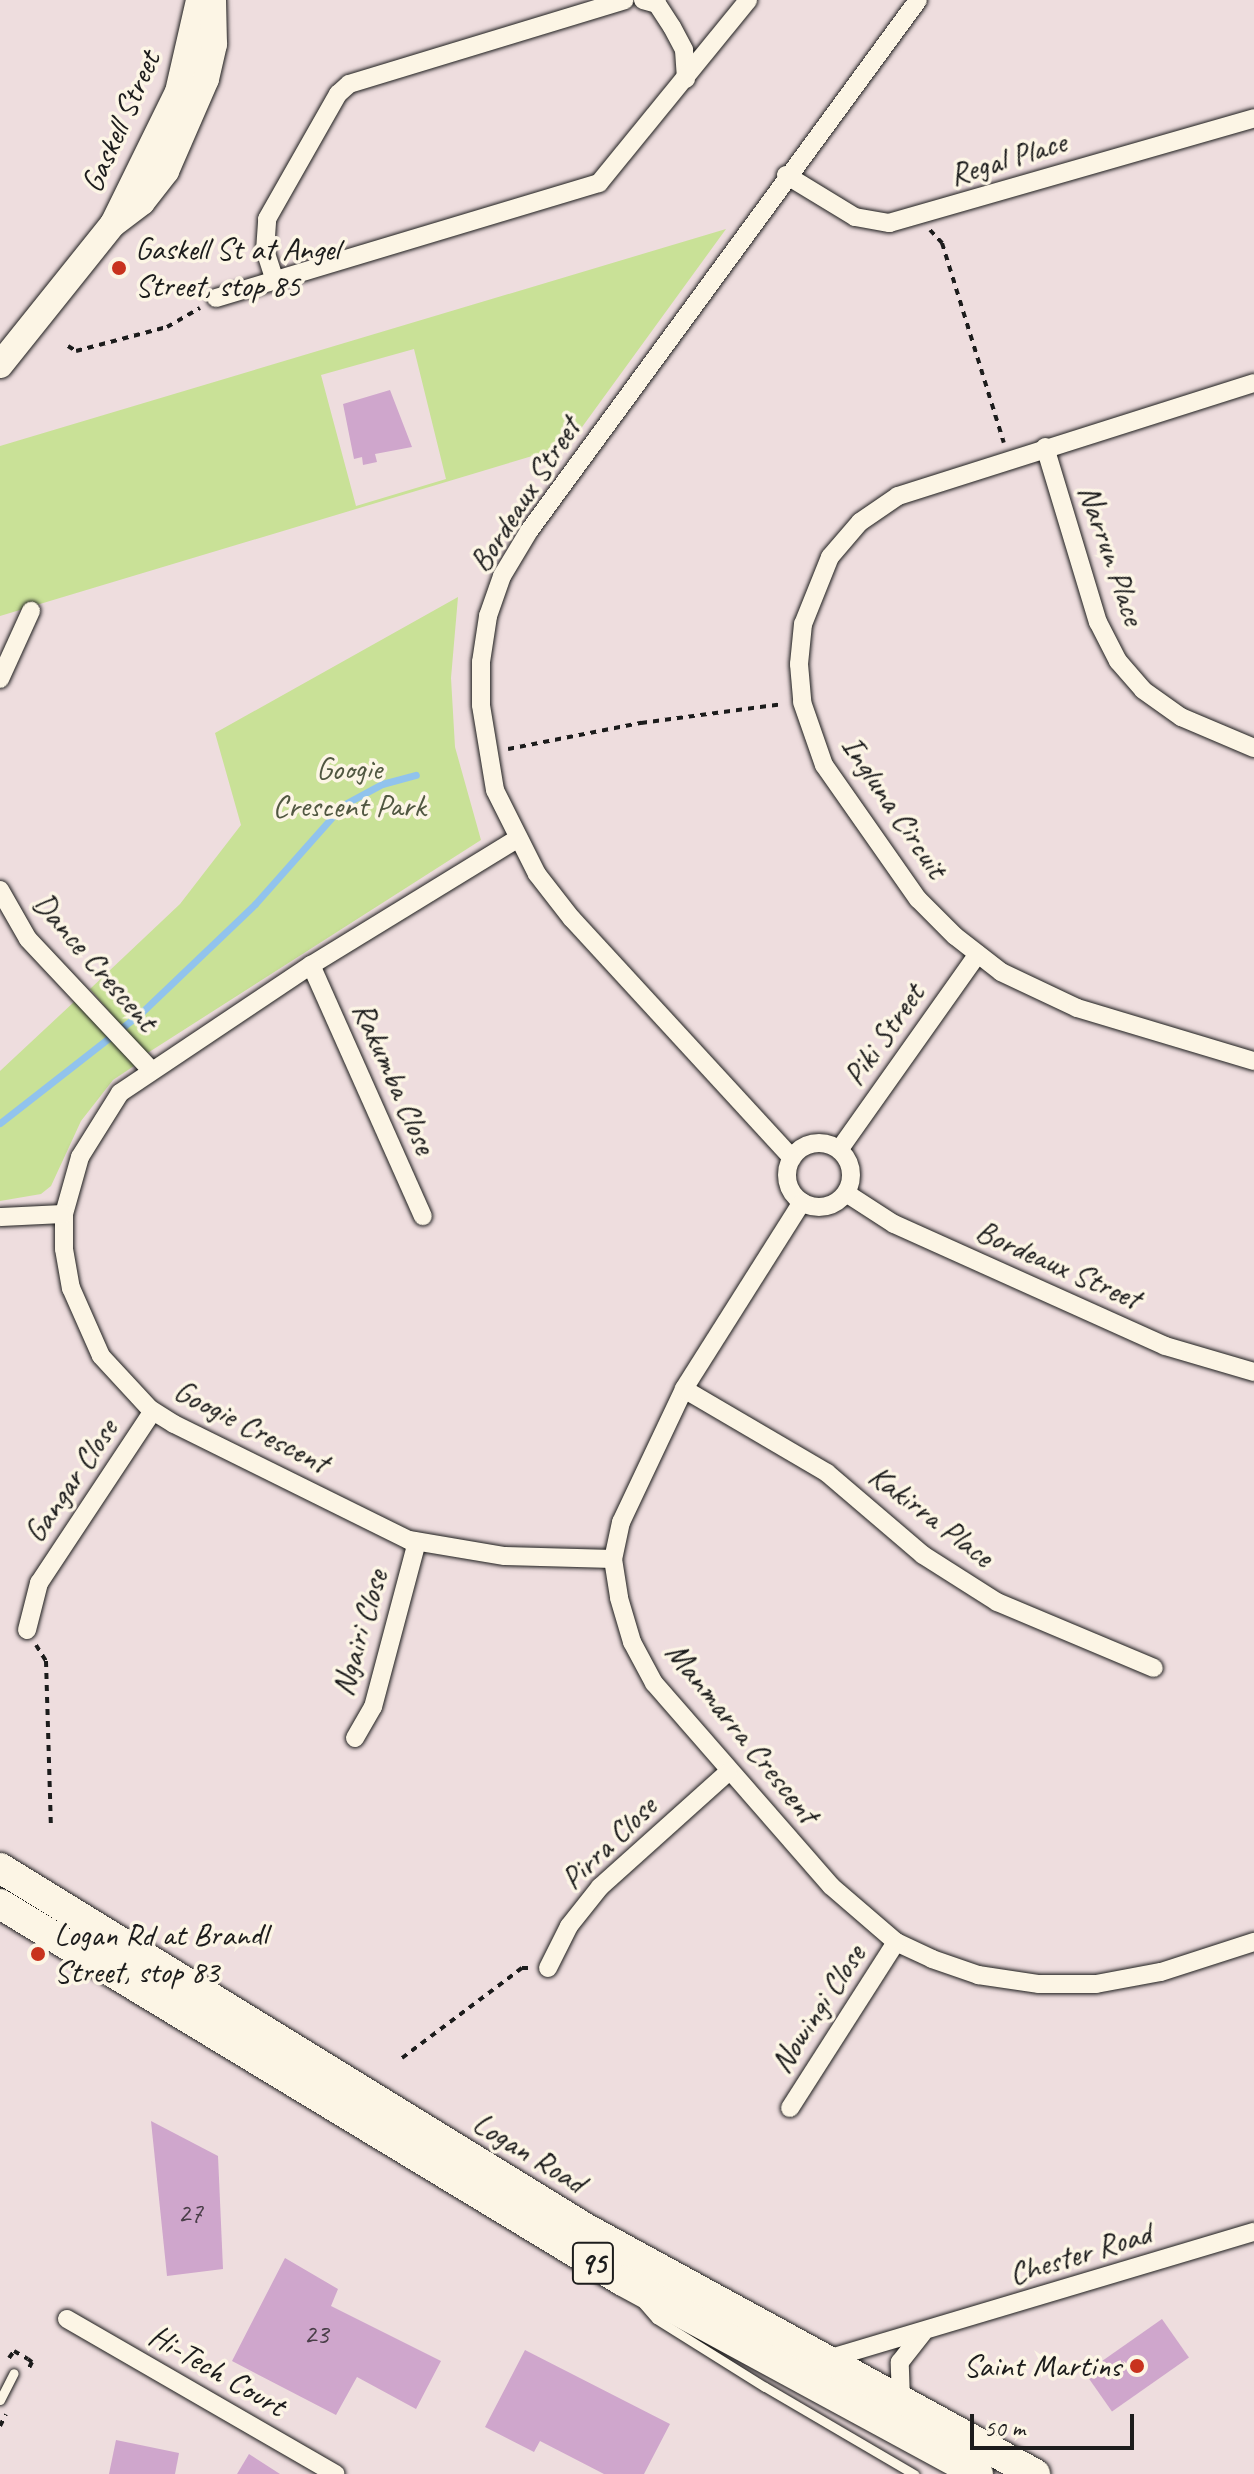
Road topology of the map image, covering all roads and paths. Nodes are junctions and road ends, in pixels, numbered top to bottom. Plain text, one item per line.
1 (199, 0) edge
2 (213, 0) edge
3 (625, 0) edge
4 (643, 0) edge
5 (748, 0) edge
6 (918, 0) edge
7 (686, 79) junction
8 (1254, 118) edge
9 (786, 175) junction
10 (924, 216) junction
11 (113, 224) junction
12 (275, 281) junction
13 (216, 298) joint
14 (68, 346) dead end
15 (0, 365) edge
16 (1254, 383) edge
17 (1045, 447) junction
18 (1009, 457) junction
19 (31, 611) dead end
20 (0, 679) edge
21 (802, 702) junction
22 (1254, 748) edge
23 (486, 754) junction
24 (517, 839) junction
25 (0, 890) edge
26 (4, 912) edge
27 (978, 954) junction
28 (311, 965) junction
29 (1254, 1061) edge
30 (150, 1069) junction
31 (839, 1150) junction
32 (792, 1158) junction
33 (846, 1193) junction
34 (802, 1202) junction
35 (64, 1214) junction
36 (423, 1216) dead end
37 (0, 1217) edge
38 (1254, 1372) edge
39 (684, 1389) junction
40 (153, 1411) junction
41 (417, 1542) junction
42 (613, 1559) junction
43 (27, 1630) joint
44 (1154, 1668) dead end
45 (355, 1738) dead end
46 (728, 1772) junction
47 (51, 1828) dead end
48 (0, 1868) edge
49 (0, 1904) edge
50 (896, 1942) junction
51 (1254, 1942) edge
52 (548, 1968) joint
53 (402, 2058) dead end
54 (790, 2108) dead end
55 (1254, 2232) edge
56 (623, 2281) junction
57 (67, 2319) dead end
58 (923, 2333) junction
59 (824, 2360) junction
60 (14, 2373) dead end
61 (0, 2400) edge
62 (901, 2400) junction
63 (336, 2474) edge
64 (914, 2474) edge
65 (978, 2474) edge
66 (1035, 2474) edge

1 - 11 street, Gaskell Street
2 - 11 street, Gaskell Street
3 - 12 street
4 - 7 street
5 - 7 street
6 - 9 street, Bordeaux Street
7 - 12 street
8 - 10 street, Regal Place
9 - 10 street, Regal Place
9 - 23 street, Bordeaux Street
10 - 18 path
11 - 15 street, Gaskell Street
12 - 13 street
13 - 14 path
16 - 17 street, Ingluna Circuit
17 - 18 street, Ingluna Circuit
17 - 22 street, Narrun Place
18 - 21 street, Ingluna Circuit
19 - 20 street
21 - 23 path
21 - 27 street, Ingluna Circuit
23 - 24 street, Bordeaux Street
24 - 28 street, Googie Crescent
24 - 32 street, Bordeaux Street
25 - 26 street, Dance Crescent
26 - 30 street, Dance Crescent
27 - 29 street, Ingluna Circuit
27 - 31 street, Piki Street
28 - 30 street, Googie Crescent
28 - 36 street, Rakumba Close
30 - 35 street, Googie Crescent
31 - 32 street
31 - 33 street
32 - 34 street
33 - 34 street
33 - 38 street, Bordeaux Street
34 - 39 street
35 - 37 street
35 - 40 street, Googie Crescent
39 - 42 street
39 - 44 street, Kakirra Place
40 - 41 street, Googie Crescent
40 - 43 street, Gangar Close
41 - 42 street, Googie Crescent
41 - 45 street, Ngairi Close
42 - 46 street, Manmarra Crescent
43 - 47 path
46 - 50 street, Manmarra Crescent
46 - 52 street, Pirra Close
48 - 59 main road, Logan Road / 95
49 - 56 main road, Logan Road / 95
50 - 51 street, Manmarra Crescent
50 - 54 street, Nowingi Close
52 - 53 path
55 - 58 street, Chester Road
56 - 64 lane, Logan Road
56 - 65 main road, Logan Road / 95
57 - 63 street, Hi-Tech Court
58 - 59 street, Chester Road
58 - 62 street
59 - 62 main road, Logan Road / 95
60 - 61 lane
62 - 66 main road, Logan Road / 95

